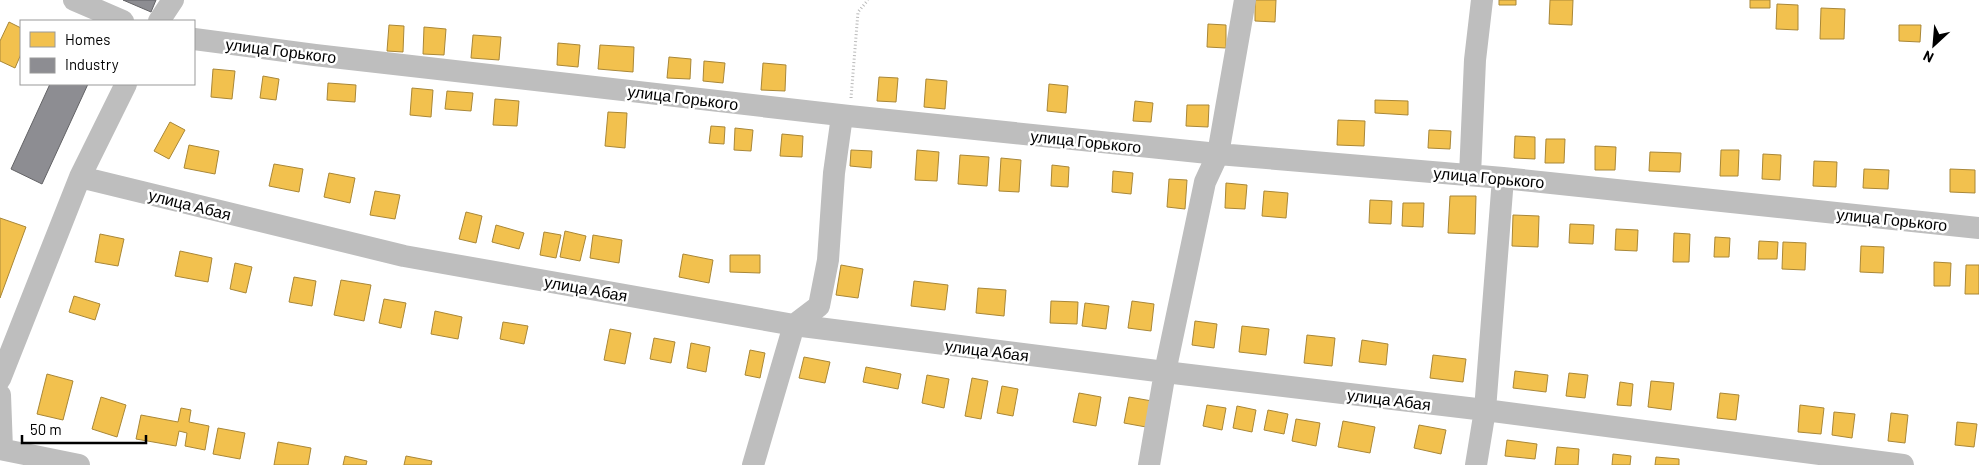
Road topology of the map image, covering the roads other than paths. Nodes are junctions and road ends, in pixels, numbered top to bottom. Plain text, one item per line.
1 (74, 0) edge
2 (173, 0) edge
3 (1245, 0) edge
4 (1482, 0) edge
5 (121, 20) edge
6 (159, 20) edge
7 (195, 39) edge
8 (126, 85) edge
9 (846, 116) junction
10 (1218, 154) junction
11 (1470, 175) junction
12 (80, 177) junction
13 (1503, 178) junction
14 (1979, 228) edge
15 (794, 325) junction
16 (1165, 372) junction
17 (0, 379) edge
18 (0, 395) edge
19 (1485, 410) junction
20 (1, 449) edge
21 (79, 465) edge
22 (754, 465) edge
23 (1149, 465) edge
24 (1476, 465) edge
25 (1903, 465) edge

1 - 5 street
2 - 6 street
3 - 10 street
4 - 11 street
7 - 9 street, улица Горького
8 - 12 street
9 - 10 street, улица Горького
9 - 15 street
10 - 11 street, улица Горького
10 - 16 street
11 - 13 street, улица Горького
12 - 15 street, улица Абая
12 - 17 street
13 - 14 street, улица Горького
13 - 19 street
15 - 16 street, улица Абая
15 - 22 street
16 - 19 street, улица Абая
16 - 23 street
18 - 20 street
19 - 24 street
19 - 25 street, улица Абая
20 - 21 street

